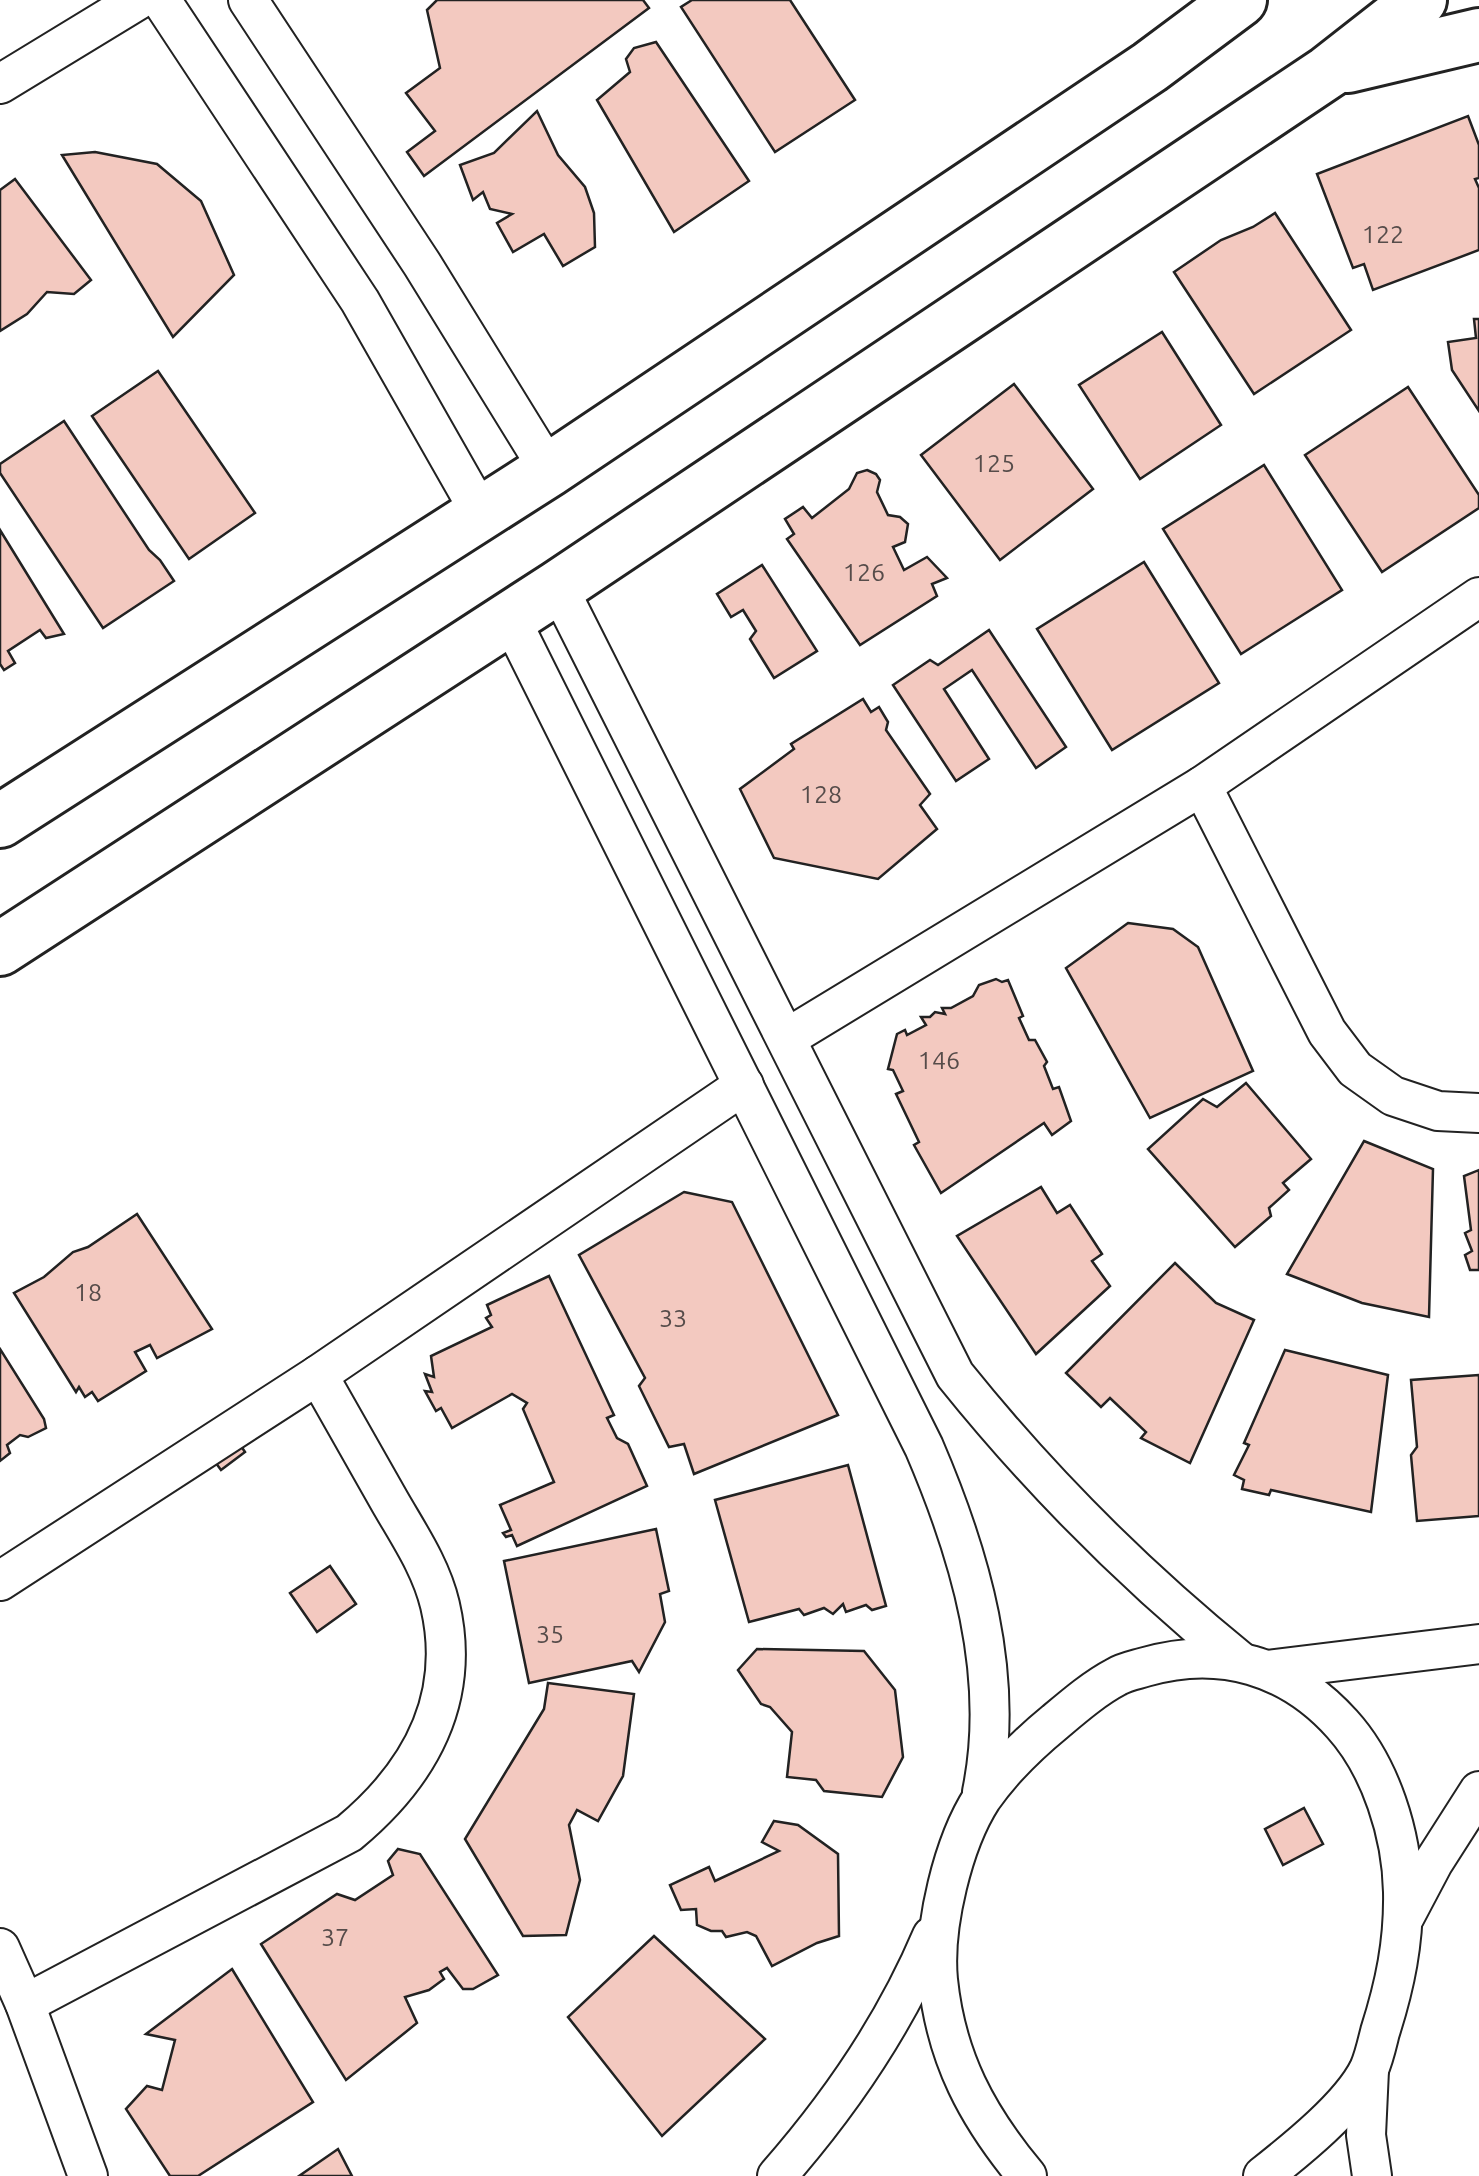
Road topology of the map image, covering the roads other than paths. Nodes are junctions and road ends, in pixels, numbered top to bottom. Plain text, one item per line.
1 (138, 0) edge
2 (162, 0) edge
3 (248, 0) edge
4 (1240, 0) edge
5 (1420, 0) edge
6 (1479, 35) edge
7 (1328, 72) junction
8 (0, 84) edge
9 (549, 470) junction
10 (480, 512) junction
11 (558, 588) junction
12 (1479, 598) edge
13 (510, 618) junction
14 (1202, 786) junction
15 (0, 821) edge
16 (0, 949) edge
17 (787, 1038) junction
18 (744, 1085) junction
19 (1479, 1113) edge
20 (318, 1375) junction
21 (0, 1581) edge
22 (1479, 1644) edge
23 (1254, 1666) junction
24 (1479, 1791) edge
25 (980, 1800) junction
26 (941, 1916) junction
27 (1404, 1918) junction
28 (0, 1948) edge
29 (25, 2004) junction
30 (1369, 2070) junction
31 (88, 2176) edge
32 (777, 2176) edge
33 (1027, 2176) edge
34 (1263, 2176) edge
35 (1372, 2176) edge

1 - 8 street
2 - 10 street
3 - 9 street
4 - 9 street
5 - 7 street
6 - 7 street
7 - 11 street
9 - 10 street
10 - 15 street
11 - 13 street
11 - 17 street
12 - 14 street
13 - 16 street
13 - 18 street
14 - 17 street
14 - 19 street
17 - 23 street
18 - 20 street
18 - 25 street
20 - 21 street
20 - 29 street
22 - 23 street
23 - 25 street
23 - 27 street
24 - 27 street
25 - 26 street
26 - 32 street
26 - 33 street
27 - 30 street
28 - 29 street
29 - 31 street
30 - 34 street
30 - 35 street

